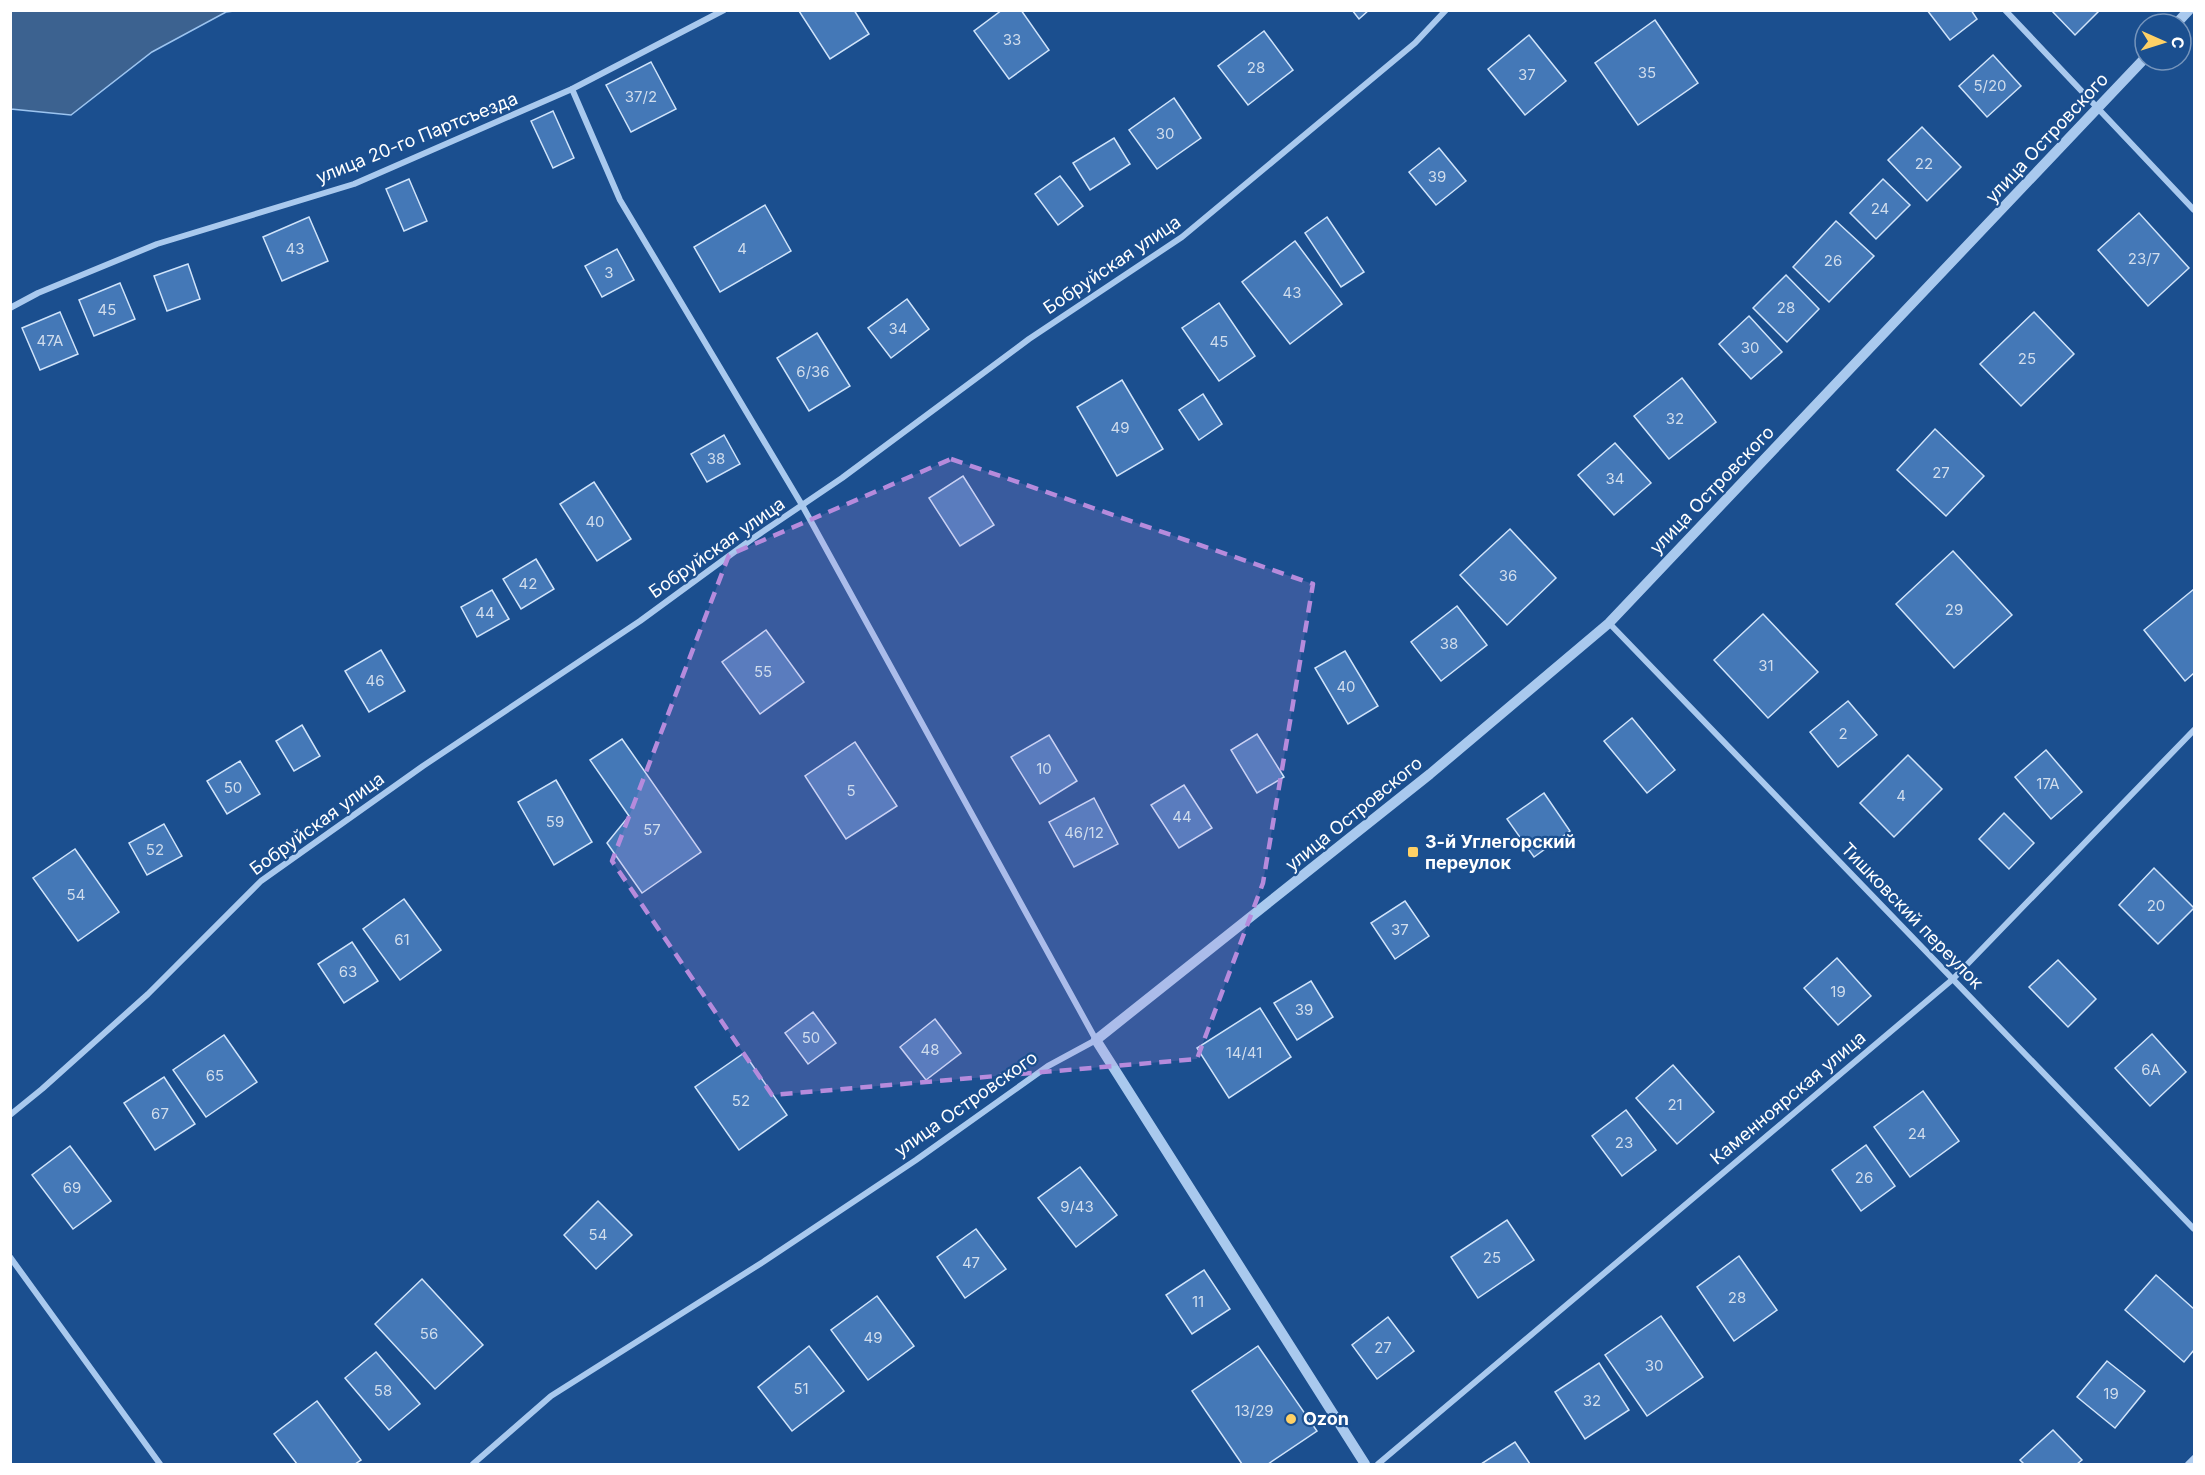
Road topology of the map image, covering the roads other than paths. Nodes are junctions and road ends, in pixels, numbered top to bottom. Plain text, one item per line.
1 (724, 10) edge
2 (1446, 10) edge
3 (2005, 10) edge
4 (2133, 71) edge
5 (572, 89) junction
6 (2099, 108) junction
7 (2194, 210) edge
8 (10, 308) edge
9 (802, 505) junction
10 (1609, 623) junction
11 (2194, 730) edge
12 (1953, 979) junction
13 (1096, 1040) junction
14 (10, 1115) edge
15 (2194, 1229) edge
16 (10, 1257) edge
17 (2194, 1458) edge
18 (159, 1464) edge
19 (473, 1464) edge
20 (1365, 1464) edge
21 (1378, 1464) edge
22 (2188, 1464) edge

1 - 5 street, улица 20-го Партсъезда
2 - 9 street, Бобруйская улица
3 - 6 street
4 - 6 street, улица Островского
5 - 8 street, улица 20-го Партсъезда
5 - 9 street
6 - 7 street
6 - 10 street, улица Островского
9 - 13 street
9 - 14 street, Бобруйская улица
10 - 12 street, Тишковский переулок
10 - 13 street, улица Островского
11 - 12 street, Каменноярская улица
12 - 15 street, Тишковский переулок
12 - 21 street, Каменноярская улица
13 - 19 street, улица Островского
13 - 20 street
16 - 18 street
17 - 22 street

